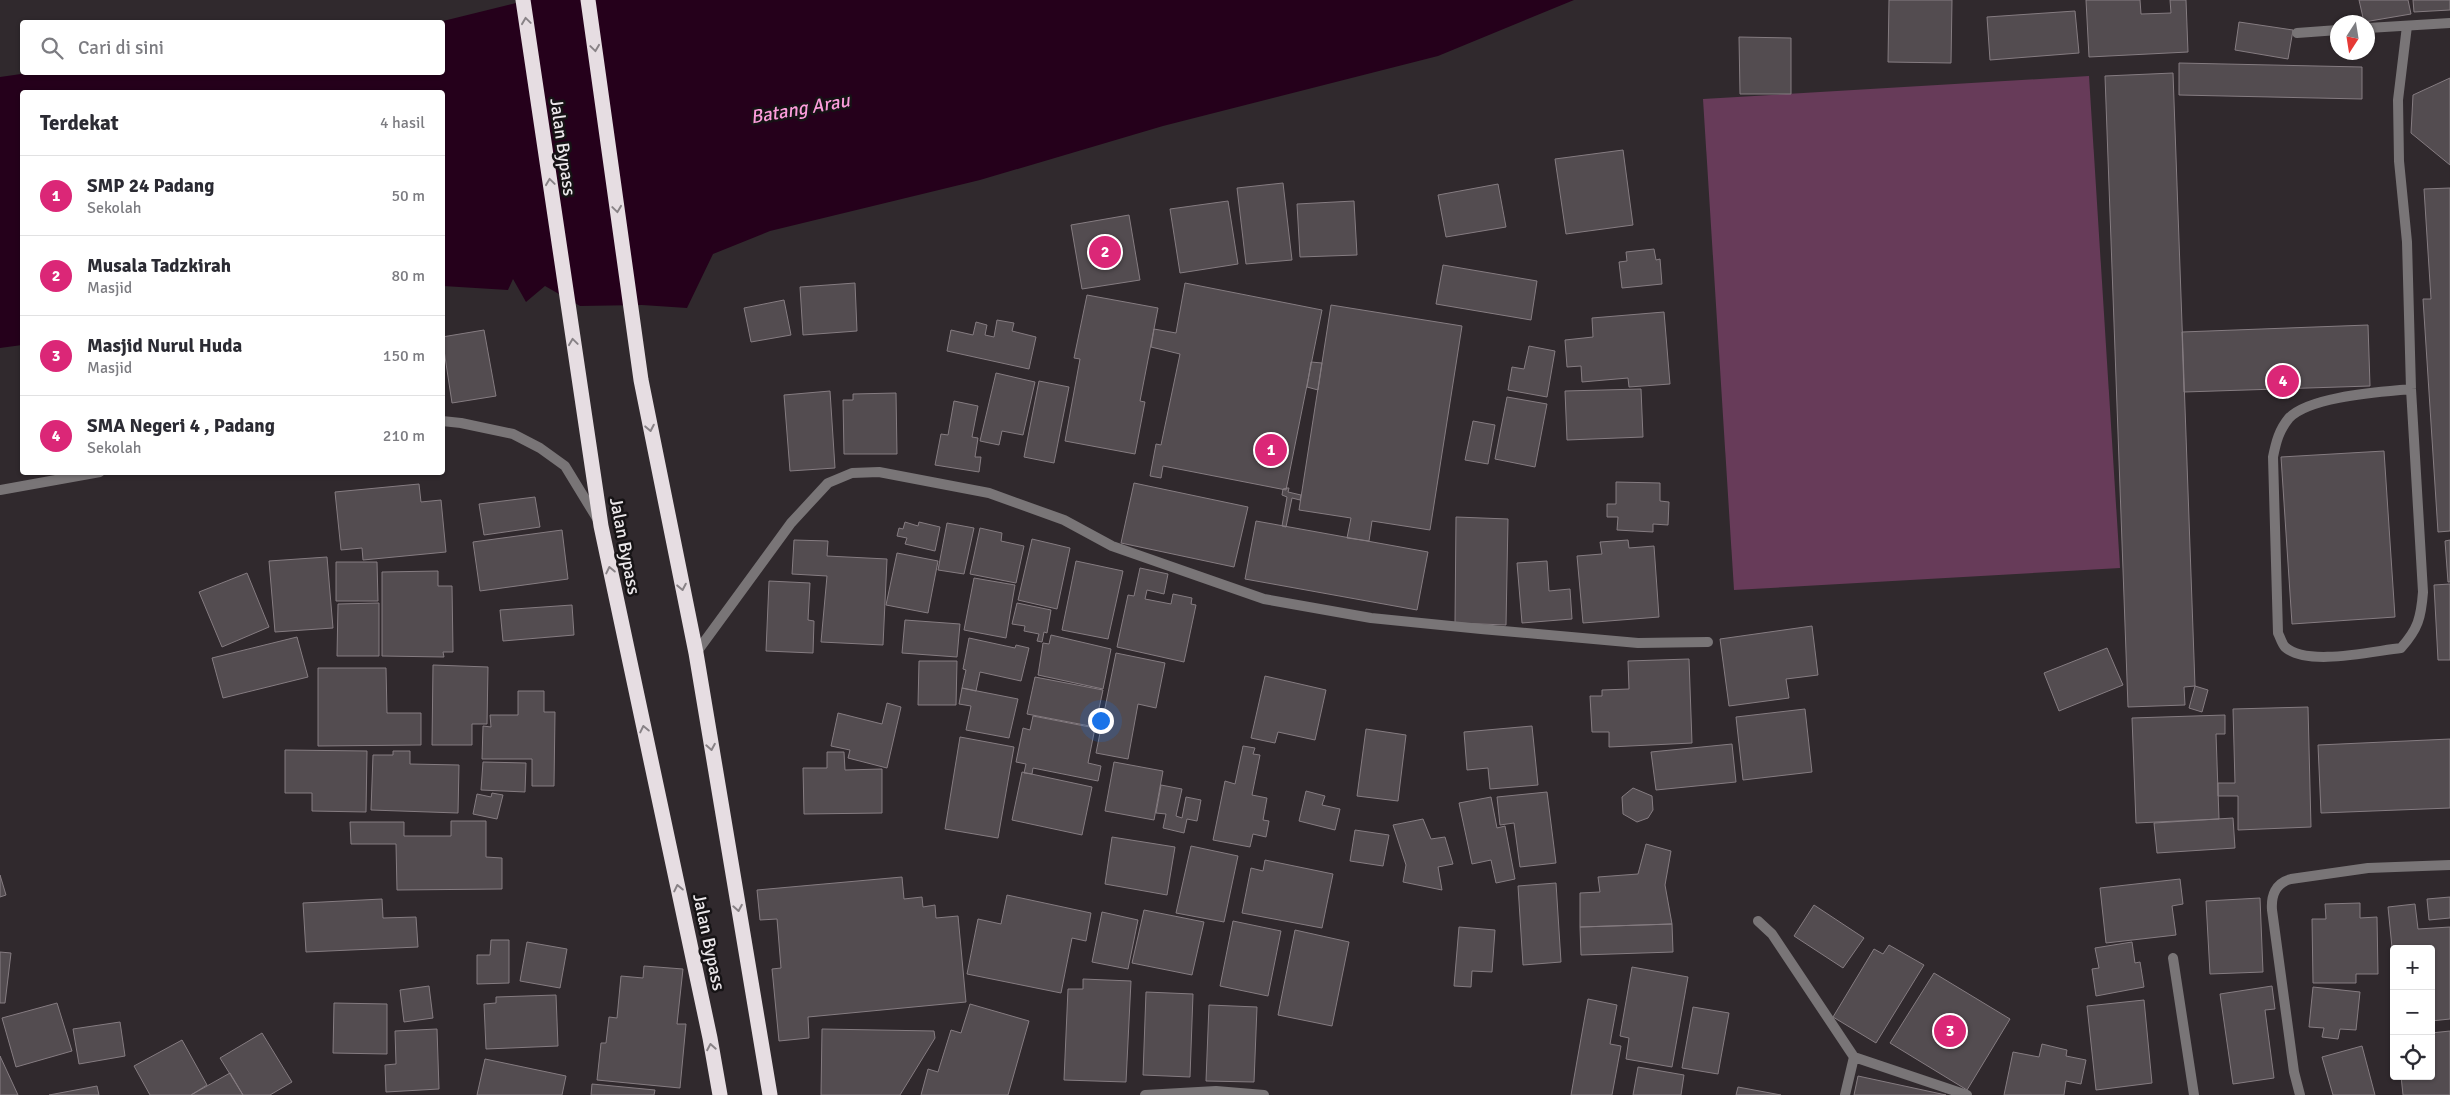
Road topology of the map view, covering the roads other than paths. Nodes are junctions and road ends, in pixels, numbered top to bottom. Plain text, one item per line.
1 (523, 0) edge
2 (588, 0) edge
3 (2450, 23) edge
4 (2407, 26) junction
5 (2375, 28) edge
6 (2330, 31) edge
7 (2297, 33) dead end
8 (2411, 389) junction
9 (445, 421) edge
10 (83, 475) edge
11 (0, 490) edge
12 (601, 526) junction
13 (1708, 642) dead end
14 (696, 653) junction
15 (2450, 865) edge
16 (1758, 921) dead end
17 (2173, 958) dead end
18 (1854, 1057) junction
19 (720, 1095) edge
20 (770, 1095) edge
21 (1145, 1095) edge
22 (1264, 1095) edge
23 (1845, 1095) edge
24 (1967, 1095) edge
25 (2194, 1095) edge
26 (2300, 1095) edge

12 -> 1 highway, Jalan Bypass
2 -> 14 highway, Jalan Bypass
3 - 4 street
4 - 5 street
4 - 8 street
6 - 7 street
8 - 8 street
9 - 12 street
10 - 11 street
19 -> 12 highway, Jalan Bypass
13 - 14 street
14 -> 20 highway, Jalan Bypass
15 - 26 street
16 - 18 street
17 - 25 street
18 - 23 street
18 - 24 street
21 - 22 street

